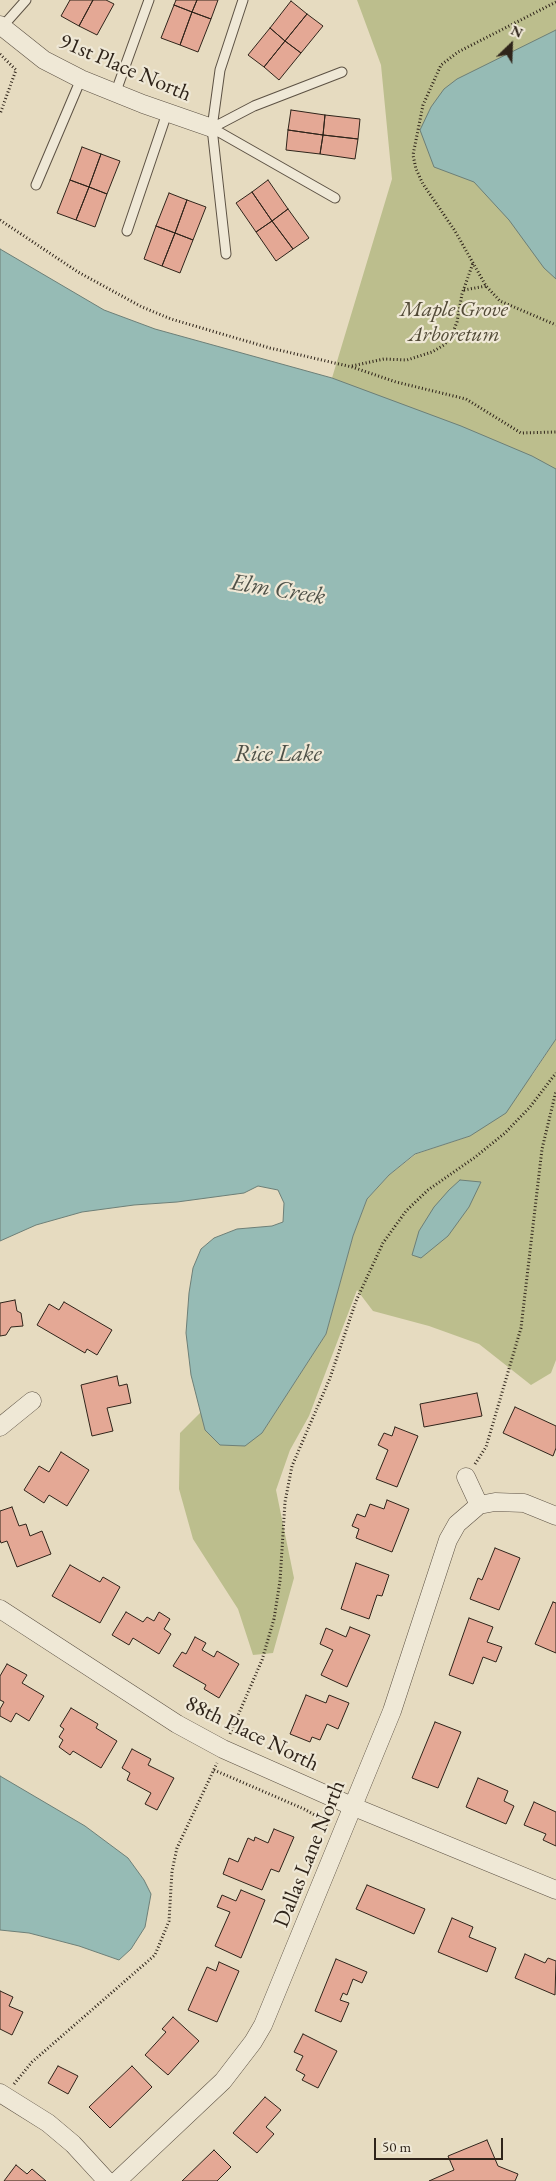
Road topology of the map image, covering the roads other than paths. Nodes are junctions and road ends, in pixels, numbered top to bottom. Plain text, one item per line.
1 (26, 0) edge
2 (149, 0) edge
3 (243, 0) edge
4 (1, 26) edge
5 (342, 72) dead end
6 (81, 79) junction
7 (115, 94) junction
8 (167, 113) junction
9 (212, 128) junction
10 (36, 185) dead end
11 (335, 198) dead end
12 (127, 231) dead end
13 (226, 254) dead end
14 (32, 1401) dead end
15 (0, 1427) edge
16 (466, 1477) road end
17 (478, 1505) junction
18 (556, 1516) edge
19 (0, 1609) edge
20 (354, 1806) junction
21 (556, 1890) edge
22 (6, 2090) edge
23 (108, 2181) edge
24 (117, 2181) edge

1 - 4 lane
2 - 7 lane
3 - 9 lane
4 - 6 street, 91st Place North
5 - 9 lane
6 - 7 street, 91st Place North
6 - 10 lane
7 - 8 street, 91st Place North
8 - 9 street, 91st Place North
8 - 12 lane
9 - 11 lane
9 - 13 lane
14 - 15 street
16 - 17 street
17 - 18 street
17 - 20 street, Dallas Lane North
19 - 20 street, 88th Place North
20 - 21 street, 88th Place North
20 - 24 street, Dallas Lane North
22 - 23 street

